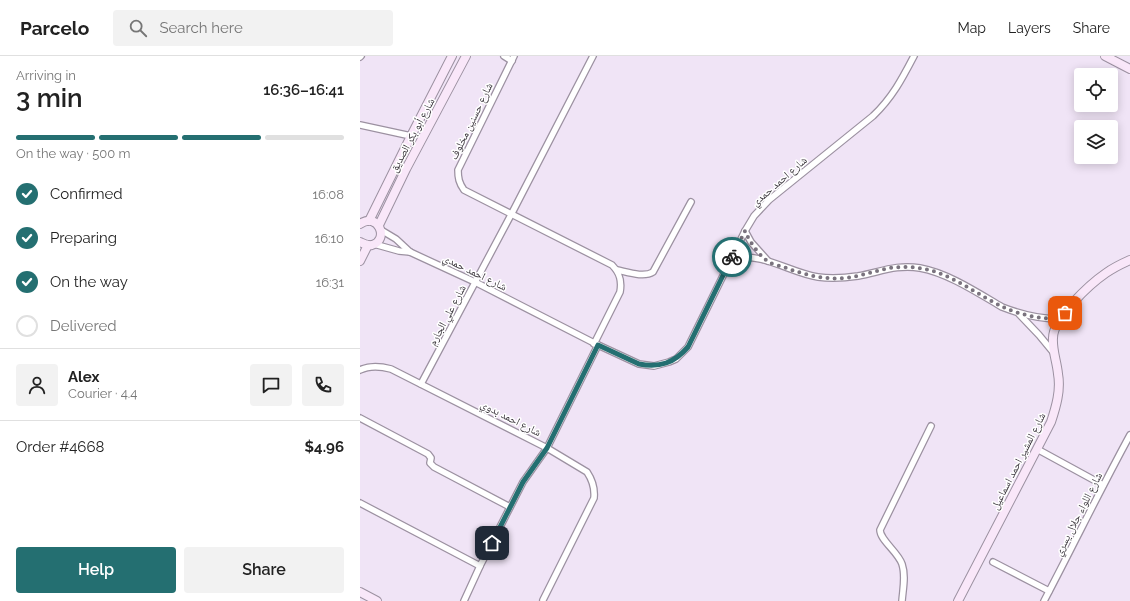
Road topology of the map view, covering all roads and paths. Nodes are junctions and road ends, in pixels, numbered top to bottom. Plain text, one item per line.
1 (452, 56) edge
2 (466, 56) edge
3 (504, 56) edge
4 (593, 56) edge
5 (914, 56) edge
6 (1105, 56) edge
7 (513, 58) edge
8 (1130, 69) edge
9 (360, 125) edge
10 (411, 136) junction
11 (692, 202) dead end
12 (512, 213) junction
13 (363, 222) edge
14 (380, 228) junction
15 (745, 231) junction
16 (360, 242) edge
17 (371, 245) junction
18 (410, 252) junction
19 (731, 260) junction
20 (1130, 260) edge
21 (360, 261) edge
22 (768, 261) junction
23 (617, 270) junction
24 (475, 282) junction
25 (1018, 312) junction
26 (1059, 319) junction
27 (596, 345) junction
28 (1055, 355) junction
29 (360, 370) edge
30 (421, 384) junction
31 (360, 418) edge
32 (931, 426) dead end
33 (1130, 435) edge
34 (547, 448) junction
35 (1037, 449) junction
36 (1103, 486) junction
37 (360, 503) edge
38 (510, 507) junction
39 (992, 562) dead end
40 (480, 566) junction
41 (1049, 591) junction
42 (360, 592) edge
43 (543, 600) dead end
44 (377, 601) edge
45 (464, 601) edge
46 (902, 601) edge
47 (958, 601) edge
48 (1044, 601) edge

1 - 10 street, شارع أبو بكر الصديق
2 - 14 street, شارع أبو بكر الصديق
3 - 7 street
4 - 12 street
5 - 15 street, شارع احمد حمدي
6 - 8 street
7 - 12 street, شارع حسنين مخلوف
9 - 10 street
10 - 13 street, شارع أبو بكر الصديق
11 - 23 street
12 - 23 street, شارع حسنين مخلوف
12 - 24 street, شارع علي الجارم
13 - 14 street
14 - 17 street, شارع أبو بكر الصديق
14 - 18 street, شارع احمد حمدي
15 - 19 street, شارع احمد حمدي
15 - 22 street
16 - 17 street
17 - 18 street, شارع احمد حمدي
17 - 21 street
18 - 24 street, شارع احمد حمدي
19 - 22 street
19 - 27 street, شارع احمد حمدي
20 - 26 street, شارع المشير احمد اسماعيل
22 - 25 street
23 - 27 street
24 - 27 street, شارع احمد حمدي
24 - 30 street, شارع علي الجارم
25 - 26 street
25 - 28 street
26 - 28 street, شارع المشير احمد اسماعيل
27 - 34 street
28 - 35 street, شارع المشير احمد اسماعيل
29 - 30 street, شارع احمد بدوي
30 - 34 street, شارع احمد بدوي
31 - 38 street
32 - 46 street
33 - 36 street, شارع اللواء جلال يسري
34 - 38 street
34 - 43 street, شارع احمد بدوي
35 - 36 street
35 - 47 street, شارع المشير احمد اسماعيل
36 - 41 street, شارع اللواء جلال يسري
37 - 40 street
38 - 40 street
39 - 41 street
40 - 45 street
41 - 48 street, شارع اللواء جلال يسري
42 - 44 street

